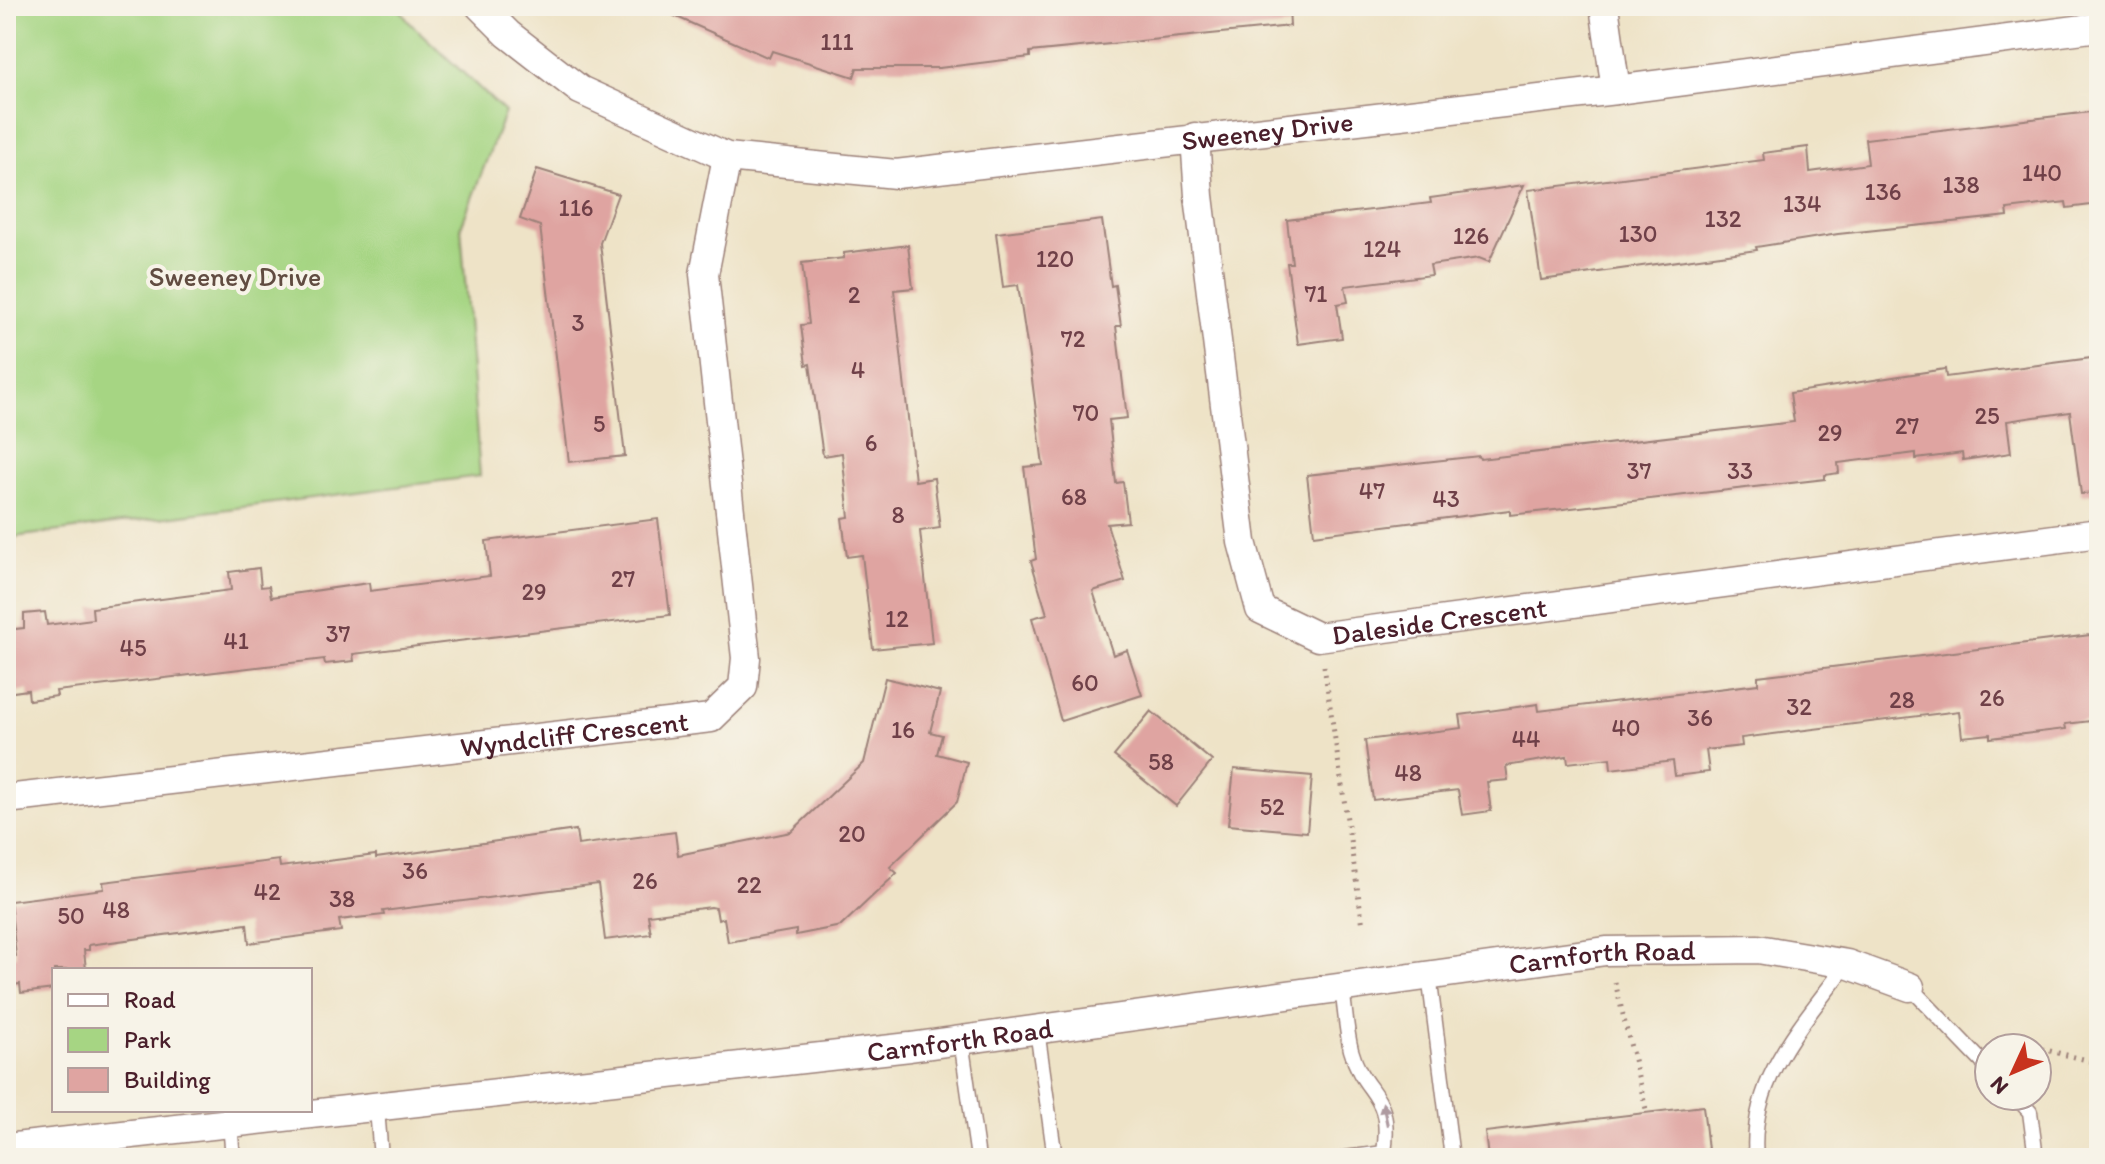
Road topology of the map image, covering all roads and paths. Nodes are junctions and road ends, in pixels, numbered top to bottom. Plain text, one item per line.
1 (480, 6) edge
2 (1604, 6) edge
3 (2099, 27) edge
4 (1616, 90) junction
5 (1195, 137) junction
6 (727, 157) junction
7 (2099, 533) edge
8 (1318, 637) junction
9 (6, 799) edge
10 (1363, 926) dead end
11 (1606, 951) junction
12 (1847, 964) junction
13 (1429, 975) junction
14 (1910, 987) joint
15 (1342, 988) junction
16 (1037, 1030) junction
17 (961, 1040) junction
18 (1973, 1052) edge
19 (2053, 1052) edge
20 (2099, 1063) edge
21 (377, 1109) junction
22 (2030, 1112) edge
23 (1647, 1113) dead end
24 (230, 1124) junction
25 (78, 1149) edge
26 (14, 1151) edge
27 (233, 1158) edge
28 (381, 1158) edge
29 (978, 1158) edge
30 (1055, 1158) edge
31 (1345, 1158) edge
32 (1452, 1158) edge
33 (1756, 1158) edge
34 (2036, 1158) edge

1 - 6 street, Sweeney Drive
2 - 4 street
3 - 4 street, Sweeney Drive
4 - 5 street, Sweeney Drive
5 - 6 street, Sweeney Drive
5 - 8 street, Daleside Crescent
6 - 9 street, Wyndcliff Crescent
7 - 8 street, Daleside Crescent
8 - 10 path
11 - 12 street, Carnforth Road
11 - 13 street, Carnforth Road
11 - 23 path
12 - 14 street, Carnforth Road
12 - 33 lane
13 - 15 street, Carnforth Road
13 - 32 lane
14 - 18 lane
15 - 16 street, Carnforth Road
31 -> 15 lane
16 - 17 street, Carnforth Road
16 - 30 lane
17 - 21 street, Carnforth Road
17 - 29 lane
19 - 20 path
21 - 24 street, Carnforth Road
21 - 28 lane
22 - 34 lane
24 - 25 street, Carnforth Road
24 - 27 lane
25 - 26 street, Carnforth Road

